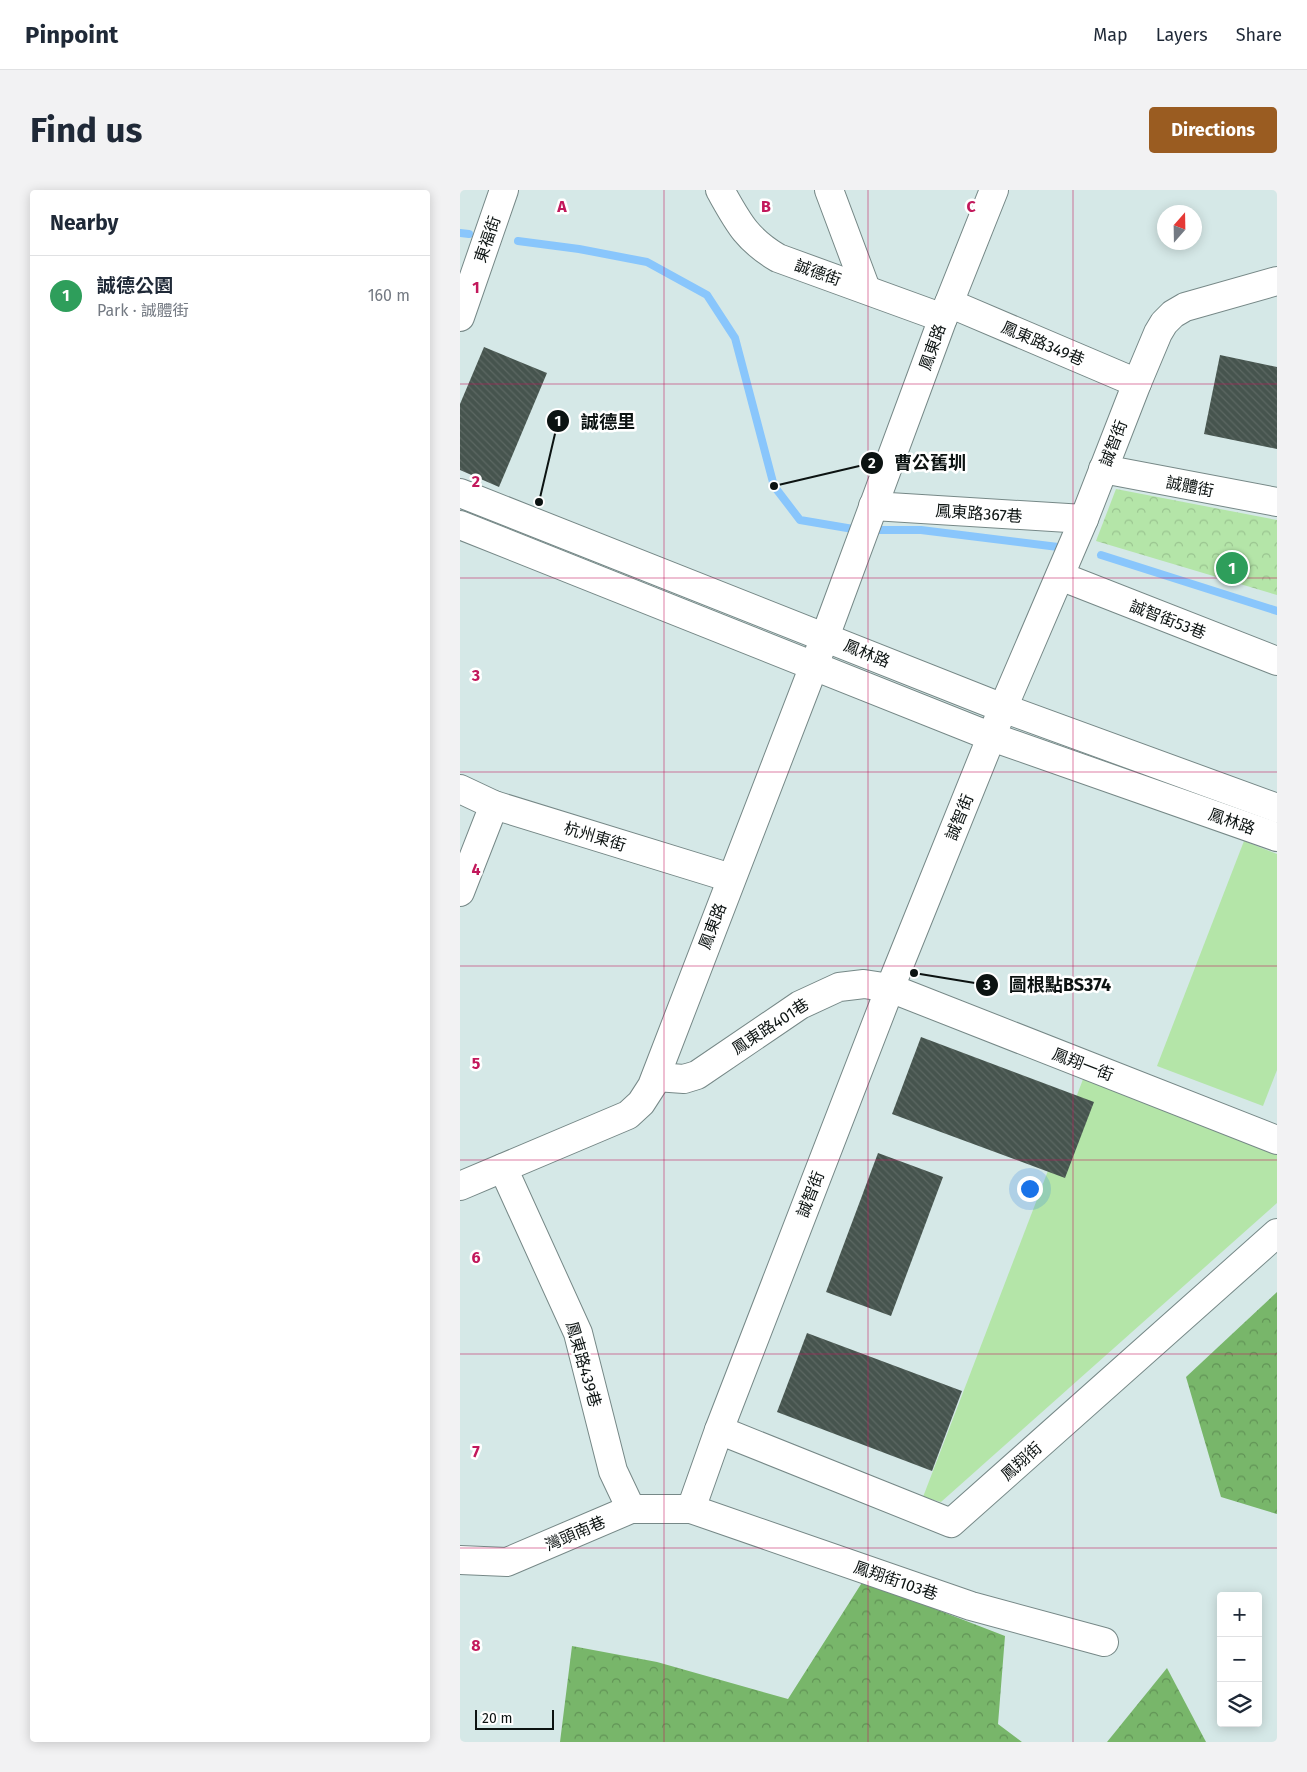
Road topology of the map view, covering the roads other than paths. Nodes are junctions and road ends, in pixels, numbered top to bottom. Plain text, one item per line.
1 (504, 190) edge
2 (720, 190) edge
3 (829, 190) edge
4 (994, 190) edge
5 (1277, 281) edge
6 (866, 289) junction
7 (946, 310) junction
8 (460, 317) edge
9 (1136, 383) junction
10 (1103, 470) junction
11 (460, 493) edge
12 (1277, 502) edge
13 (873, 506) junction
14 (1084, 520) junction
15 (460, 525) edge
16 (1060, 576) junction
17 (825, 636) junction
18 (1277, 661) edge
19 (814, 665) junction
20 (1003, 708) junction
21 (992, 737) junction
22 (460, 789) edge
23 (494, 805) junction
24 (1277, 808) edge
25 (1277, 837) edge
26 (731, 878) junction
27 (460, 892) edge
28 (890, 988) junction
29 (656, 1077) junction
30 (1277, 1140) edge
31 (503, 1168) junction
32 (460, 1186) edge
33 (1277, 1233) edge
34 (719, 1430) junction
35 (631, 1509) junction
36 (691, 1509) junction
37 (460, 1560) edge
38 (1104, 1642) dead end

1 - 8 street, 東福街
2 - 6 street, 誠德街
3 - 6 street
4 - 7 street, 鳳東路
5 - 9 street, 誠智街
6 - 7 street, 誠德街
7 - 9 street, 鳳東路349巷
7 - 13 street, 鳳東路
9 - 10 street, 誠智街
10 - 12 street, 誠體街
10 - 14 street, 誠智街
11 - 17 street, 鳳林路
13 - 14 street, 鳳東路367巷
13 - 17 street, 鳳東路
14 - 16 street, 誠智街
15 - 19 street, 鳳林路
16 - 18 street, 誠智街53巷
16 - 20 street, 誠智街
17 - 19 street, 鳳東路
17 - 20 street, 鳳林路
19 - 21 street, 鳳林路
19 - 26 street, 鳳東路
20 - 21 street, 誠智街
20 - 24 street, 鳳林路
21 - 25 street, 鳳林路
21 - 28 street, 誠智街
22 - 23 street, 杭州東街
23 - 26 street, 杭州東街
23 - 27 street
26 - 29 street, 鳳東路
28 - 29 street, 鳳東路401巷
28 - 30 street, 鳳翔一街
28 - 34 street, 誠智街
29 - 31 street, 鳳東路
31 - 32 street, 鳳東路
31 - 35 street, 鳳東路439巷
33 - 34 street, 鳳翔街
34 - 36 street, 誠智街
35 - 36 street, 灣頭南巷
35 - 37 street, 灣頭南巷
36 - 38 street, 鳳翔街103巷

